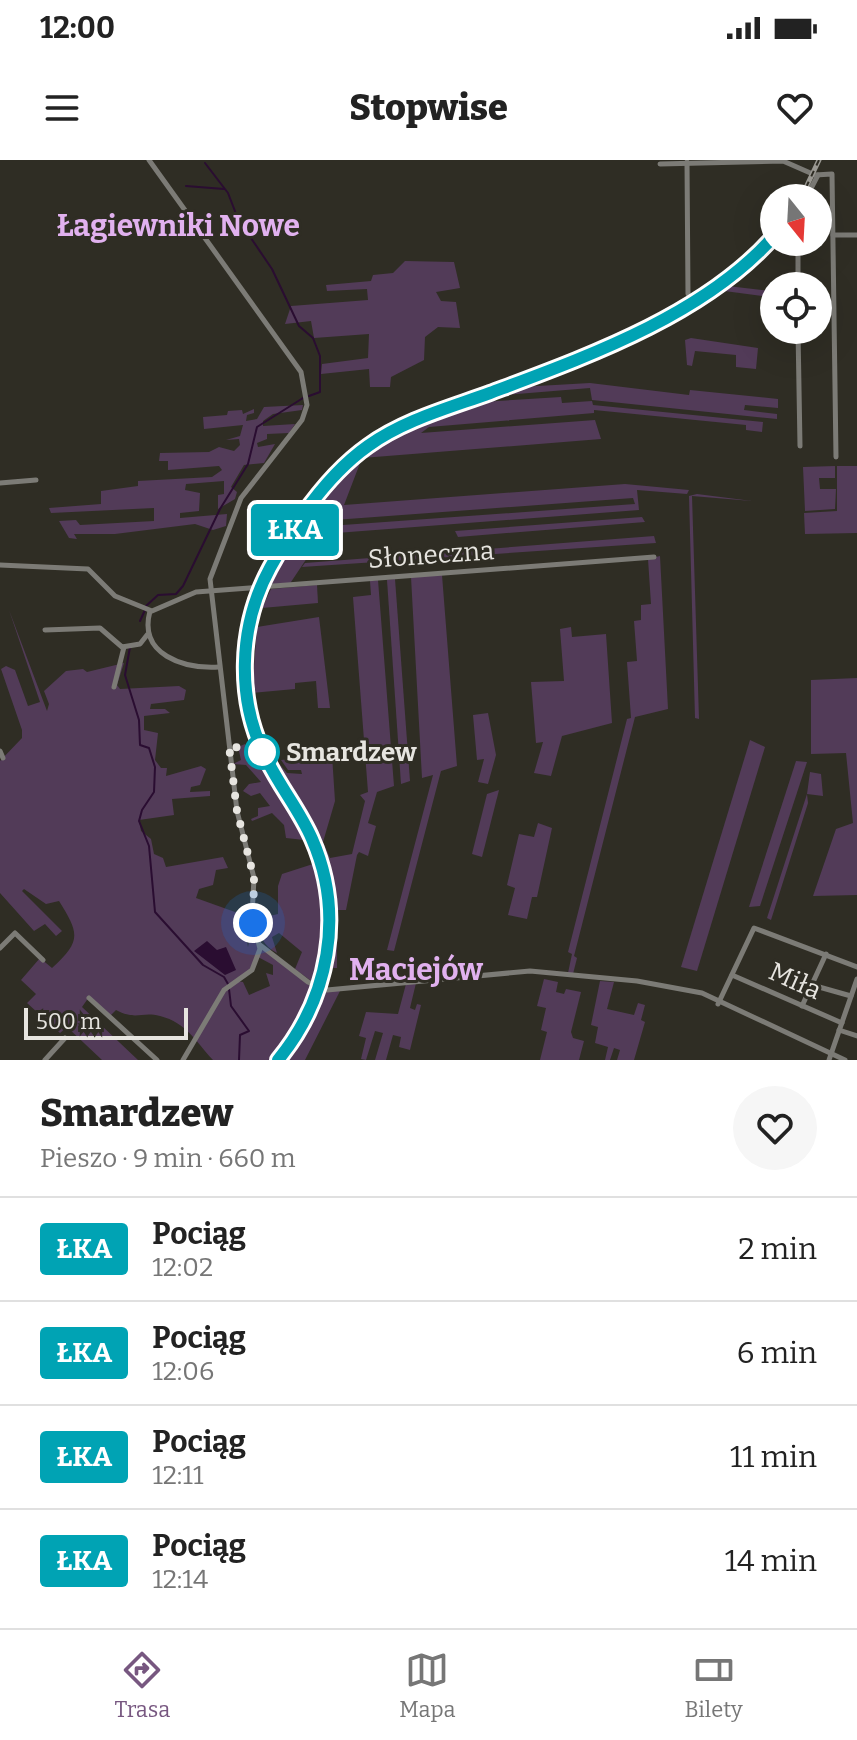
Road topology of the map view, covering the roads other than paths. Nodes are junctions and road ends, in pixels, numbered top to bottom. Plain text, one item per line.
1 (149, 160) edge
2 (787, 161) edge
3 (687, 162) junction
4 (660, 164) dead end
5 (818, 175) junction
6 (813, 184) edge
7 (833, 235) junction
8 (857, 235) edge
9 (688, 294) dead end
10 (798, 344) edge
11 (800, 446) dead end
12 (836, 457) dead end
13 (36, 480) dead end
14 (0, 483) edge
15 (654, 557) dead end
16 (0, 565) edge
17 (210, 592) junction
18 (150, 611) junction
19 (45, 630) dead end
20 (147, 635) junction
21 (125, 646) junction
22 (219, 667) junction
23 (114, 687) dead end
24 (0, 751) edge
25 (3, 758) dead end
26 (0, 948) edge
27 (262, 948) junction
28 (826, 954) junction
29 (43, 960) dead end
30 (857, 967) edge
31 (732, 975) junction
32 (857, 979) edge
33 (812, 985) junction
34 (89, 998) dead end
35 (853, 998) edge
36 (718, 1004) junction
37 (802, 1006) junction
38 (840, 1026) junction
39 (857, 1036) edge
40 (65, 1038) dead end
41 (830, 1056) edge
42 (45, 1060) edge
43 (157, 1060) edge
44 (183, 1060) edge
45 (845, 1060) edge

1 - 17 street
2 - 3 street
2 - 5 street
3 - 4 street
3 - 9 street
5 - 6 street
5 - 7 street
7 - 8 street
7 - 12 street
10 - 11 street
13 - 14 street
15 - 17 street, Słoneczna
16 - 18 street
17 - 18 street, Słoneczna
17 - 22 street
18 - 20 street
19 - 21 street
20 - 21 street
20 - 22 street
21 - 23 street
22 - 27 street
24 - 25 street
26 - 29 street
27 - 36 street
27 - 44 street
28 - 30 street
28 - 31 street
28 - 33 street
31 - 36 street
31 - 37 street, Miła
32 - 35 street
33 - 35 street
33 - 37 street
34 - 43 street
35 - 38 street
36 - 41 street
37 - 38 street, Miła
38 - 39 street, Miła
38 - 41 street
40 - 42 street
41 - 45 street

